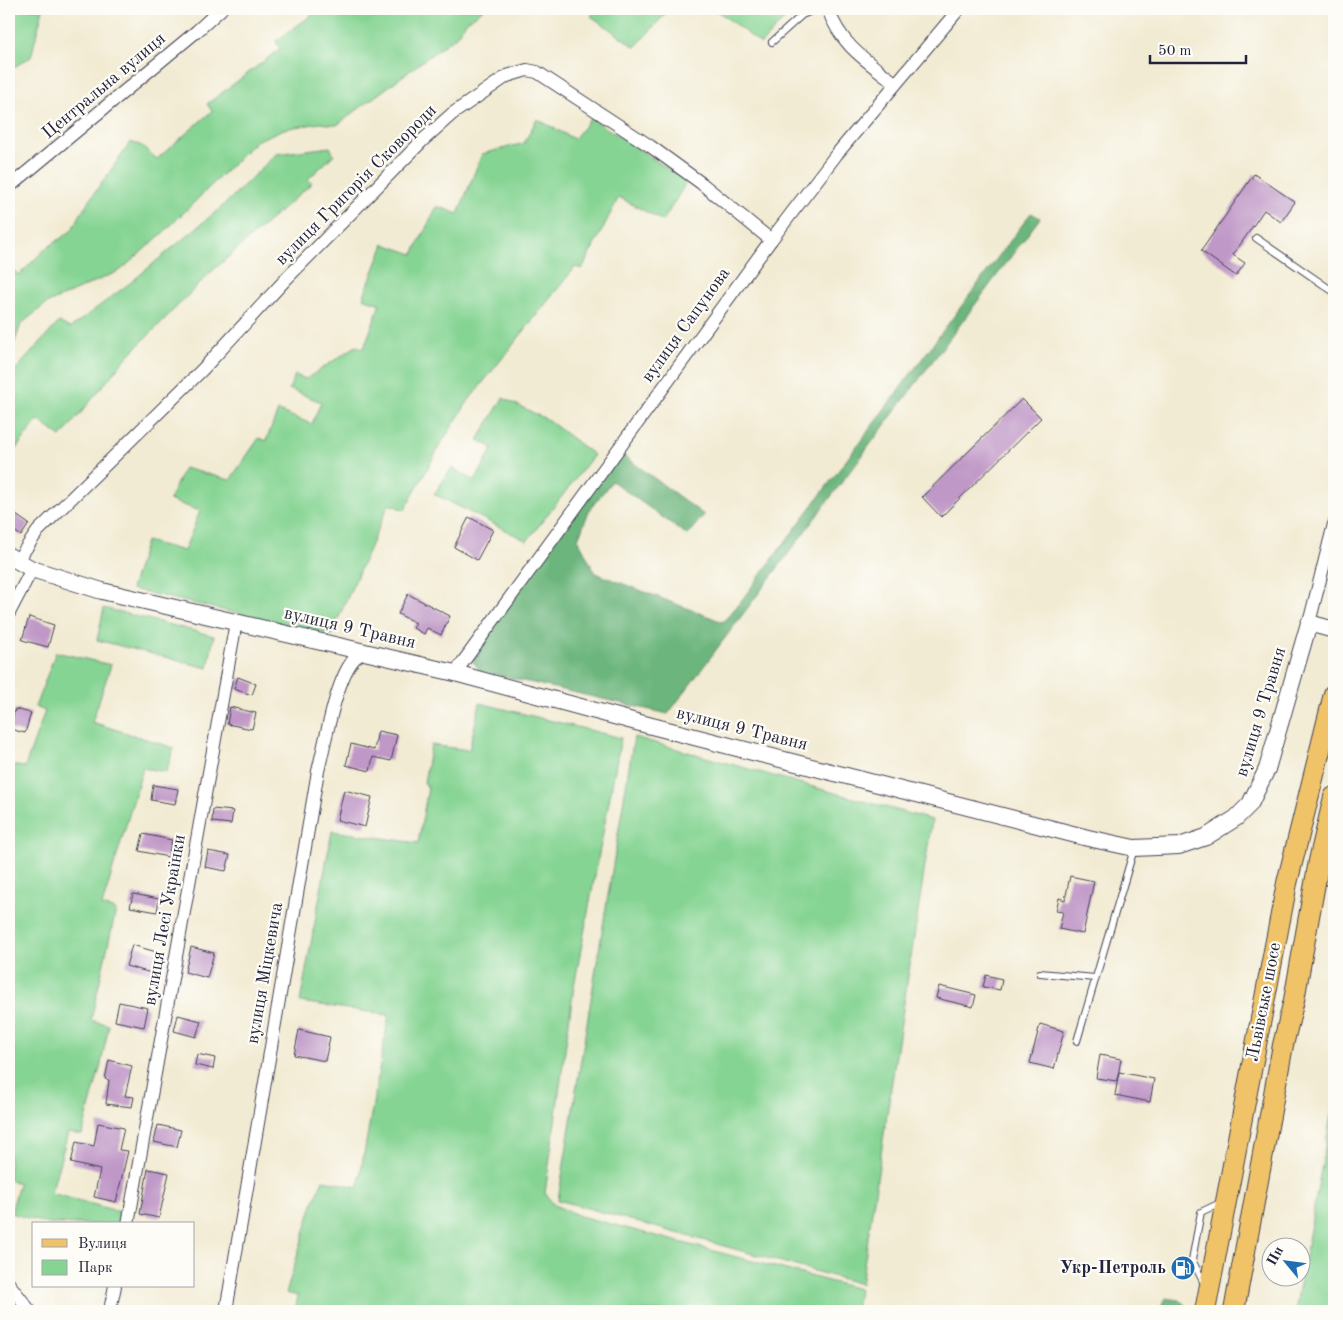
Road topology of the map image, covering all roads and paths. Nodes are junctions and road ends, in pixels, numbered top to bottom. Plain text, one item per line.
1 (221, 9) edge
2 (816, 9) edge
3 (828, 9) edge
4 (958, 9) edge
5 (772, 42) dead end
6 (895, 84) junction
7 (9, 188) edge
8 (1256, 238) dead end
9 (771, 240) junction
10 (1334, 292) edge
11 (1334, 524) edge
12 (13, 558) edge
13 (32, 569) junction
14 (9, 613) edge
15 (236, 622) junction
16 (1309, 623) junction
17 (1334, 630) edge
18 (366, 652) junction
19 (455, 673) junction
20 (1334, 694) edge
21 (1334, 797) edge
22 (1134, 848) junction
23 (1040, 973) dead end
24 (1096, 978) junction
25 (1078, 1041) dead end
26 (128, 1222) edge
27 (9, 1284) edge
28 (114, 1288) edge
29 (1207, 1302) edge
30 (110, 1305) dead end
31 (30, 1311) edge
32 (226, 1311) edge
33 (1234, 1311) edge

1 - 7 street, Центральна вулиця
2 - 5 lane
3 - 6 street
4 - 6 street, вулиця Сапунова
6 - 9 street, вулиця Сапунова
8 - 10 lane
9 - 12 street, вулиця Григорія Сковороди
9 - 19 street, вулиця Сапунова
11 - 16 street
12 - 13 street, вулиця 9 Травня
13 - 14 street
13 - 15 street, вулиця 9 Травня
15 - 18 street, вулиця 9 Травня
15 - 26 street, вулиця Лесі Українки
16 - 17 street
16 - 22 street, вулиця 9 Травня
18 - 19 street, вулиця 9 Травня
18 - 32 street, вулиця Міцкевича
19 - 22 street, вулиця 9 Травня
20 - 29 main road, Львівське шосе
21 - 33 main road, Львівське шосе
22 - 24 lane
23 - 24 lane
24 - 25 lane
27 - 31 street
28 - 30 street

